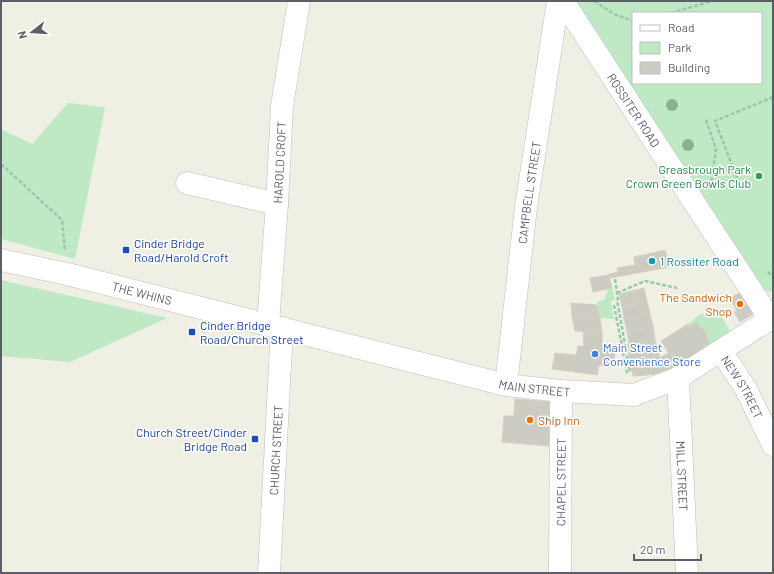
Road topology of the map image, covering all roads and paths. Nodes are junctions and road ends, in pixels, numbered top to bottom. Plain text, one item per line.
1 (299, 1) edge
2 (558, 1) edge
3 (563, 1) edge
4 (594, 1) edge
5 (712, 1) edge
6 (674, 12) edge
7 (632, 21) edge
8 (773, 97) edge
9 (706, 120) dead end
10 (1, 164) edge
11 (737, 178) dead end
12 (187, 183) dead end
13 (712, 190) dead end
14 (277, 204) junction
15 (1, 260) edge
16 (765, 269) dead end
17 (67, 274) junction
18 (773, 277) edge
19 (615, 279) dead end
20 (677, 288) dead end
21 (617, 293) junction
22 (614, 305) dead end
23 (771, 318) edge
24 (275, 326) junction
25 (721, 352) junction
26 (678, 378) junction
27 (506, 384) junction
28 (561, 391) junction
29 (773, 445) edge
30 (269, 573) edge
31 (560, 573) edge
32 (687, 573) edge

1 - 14 street, HAROLD CROFT
2 - 27 street, CAMPBELL STREET
3 - 23 street, ROSSITER ROAD
4 - 7 path
5 - 6 path
8 - 11 path
9 - 13 path
10 - 17 path
12 - 14 street
14 - 24 street, HAROLD CROFT
15 - 17 street, THE WHINS
16 - 18 path
17 - 24 street, THE WHINS
19 - 21 path
20 - 21 path
21 - 22 path
23 - 25 street, MAIN STREET
24 - 27 street, MAIN STREET
24 - 30 street, CHURCH STREET
25 - 26 street, MAIN STREET
25 - 29 street, NEW STREET
26 - 28 street, MAIN STREET
26 - 32 street, MILL STREET
27 - 28 street, MAIN STREET
28 - 31 street, CHAPEL STREET

